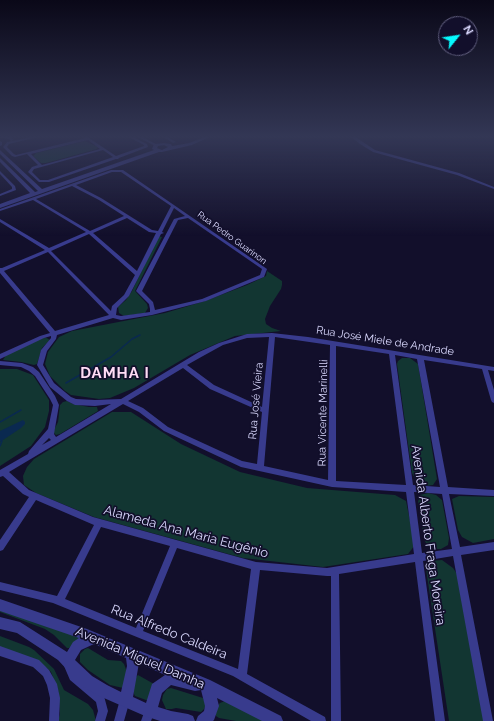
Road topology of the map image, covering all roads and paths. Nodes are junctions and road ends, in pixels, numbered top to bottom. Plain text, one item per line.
1 (10, 170) edge
2 (19, 170) edge
3 (32, 170) edge
4 (82, 170) edge
5 (95, 170) edge
6 (442, 170) edge
7 (0, 172) edge
8 (21, 172) junction
9 (14, 174) junction
10 (73, 185) junction
11 (494, 188) edge
12 (39, 190) junction
13 (33, 194) junction
14 (0, 195) edge
15 (0, 201) edge
16 (0, 206) edge
17 (173, 206) junction
18 (0, 210) edge
19 (128, 216) junction
20 (189, 217) junction
21 (0, 220) edge
22 (89, 232) junction
23 (159, 233) junction
24 (168, 234) junction
25 (48, 250) junction
26 (1, 270) edge
27 (137, 274) junction
28 (152, 313) junction
29 (113, 316) junction
30 (54, 334) junction
31 (272, 335) junction
32 (333, 343) junction
33 (392, 352) junction
34 (0, 357) edge
35 (420, 357) junction
36 (0, 363) edge
37 (183, 365) junction
38 (484, 367) junction
39 (494, 369) edge
40 (494, 400) edge
41 (123, 401) junction
42 (265, 410) junction
43 (52, 428) junction
44 (55, 441) junction
45 (28, 458) junction
46 (260, 468) junction
47 (2, 473) edge
48 (332, 484) junction
49 (410, 488) junction
50 (445, 490) junction
51 (494, 493) edge
52 (34, 496) junction
53 (99, 523) junction
54 (175, 544) junction
55 (494, 546) edge
56 (0, 547) edge
57 (456, 552) junction
58 (419, 558) junction
59 (256, 566) junction
60 (335, 571) junction
61 (0, 586) edge
62 (59, 601) junction
63 (0, 605) edge
64 (0, 623) edge
65 (138, 633) junction
66 (94, 638) junction
67 (0, 650) edge
68 (132, 654) junction
69 (68, 661) junction
70 (242, 676) junction
71 (205, 685) junction
72 (126, 699) junction
73 (148, 716) edge
74 (54, 721) edge
75 (100, 721) edge
76 (119, 721) edge
77 (182, 721) edge
78 (203, 721) edge
79 (276, 721) edge
80 (321, 721) edge
81 (336, 721) edge
82 (440, 721) edge
83 (488, 721) edge

1 - 9 street
2 - 8 street
3 - 4 street
5 - 12 street
6 - 11 street
7 - 14 street
8 - 9 street
8 - 12 street
9 - 13 street
10 - 13 street
10 - 17 street, Rua Pedro Guarinon
10 - 19 street
12 - 13 street
13 - 15 street
13 - 16 street
13 - 18 street
13 - 22 street
17 - 20 street, Rua Pedro Guarinon
17 - 23 street
19 - 22 street
19 - 23 street
20 - 24 street
20 - 28 street, Rua Pedro Guarinon
21 - 25 street
22 - 25 street
22 - 27 street
23 - 24 street
23 - 27 street
24 - 28 street
25 - 26 street
25 - 29 street
26 - 30 street
27 - 29 street
28 - 29 street
29 - 30 street
30 - 34 street
30 - 41 street
31 - 32 street, Rua José Miele de Andrade
31 - 37 street, Rua José Miele de Andrade
31 - 42 street, Rua José Vieira
32 - 33 street, Rua José Miele de Andrade
32 - 48 street, Rua Vicente Marinelli
33 - 35 street, Rua José Miele de Andrade
33 - 49 street, Avenida Alberto Fraga Moreira
35 - 38 street, Rua José Miele de Andrade
35 - 50 street, Avenida Alberto Fraga Moreira
36 - 43 street
37 - 41 street, Rua José Miele de Andrade
37 - 42 street
38 - 39 street, Rua José Miele de Andrade
38 - 40 street
41 - 44 street, Rua José Miele de Andrade
41 - 46 street
42 - 46 street, Rua José Vieira
43 - 44 street
43 - 45 street
44 - 45 street, Rua José Miele de Andrade
45 - 47 street, Rua José Miele de Andrade
46 - 48 street
47 - 52 street, Alameda Ana Maria Eugênio
48 - 49 street
49 - 50 street
49 - 58 street, Avenida Alberto Fraga Moreira
50 - 51 street
50 - 57 street, Avenida Alberto Fraga Moreira
52 - 53 street, Alameda Ana Maria Eugênio
52 - 56 street
53 - 54 street, Alameda Ana Maria Eugênio
53 - 62 street
54 - 59 street, Alameda Ana Maria Eugênio
54 - 65 street
55 - 57 street, Alameda Ana Maria Eugênio
57 - 58 street, Alameda Ana Maria Eugênio
57 - 83 street, Avenida Alberto Fraga Moreira
58 - 60 street, Alameda Ana Maria Eugênio
58 - 82 street, Avenida Alberto Fraga Moreira
59 - 60 street, Alameda Ana Maria Eugênio
59 - 70 street
60 - 81 street
61 - 62 street, Rua Alfredo Caldeira
62 - 65 street, Rua Alfredo Caldeira
63 - 66 street, Avenida Miguel Damha
64 - 69 street
65 - 70 street, Rua Alfredo Caldeira
66 - 68 street, Avenida Miguel Damha
66 - 69 street
67 - 74 street
68 - 71 street, Avenida Miguel Damha
68 - 72 street
69 - 72 street
69 - 75 street
70 - 80 street, Rua Alfredo Caldeira
71 - 73 street
71 - 78 street
71 - 79 street, Avenida Miguel Damha
72 - 73 street
72 - 76 street
73 - 77 street

